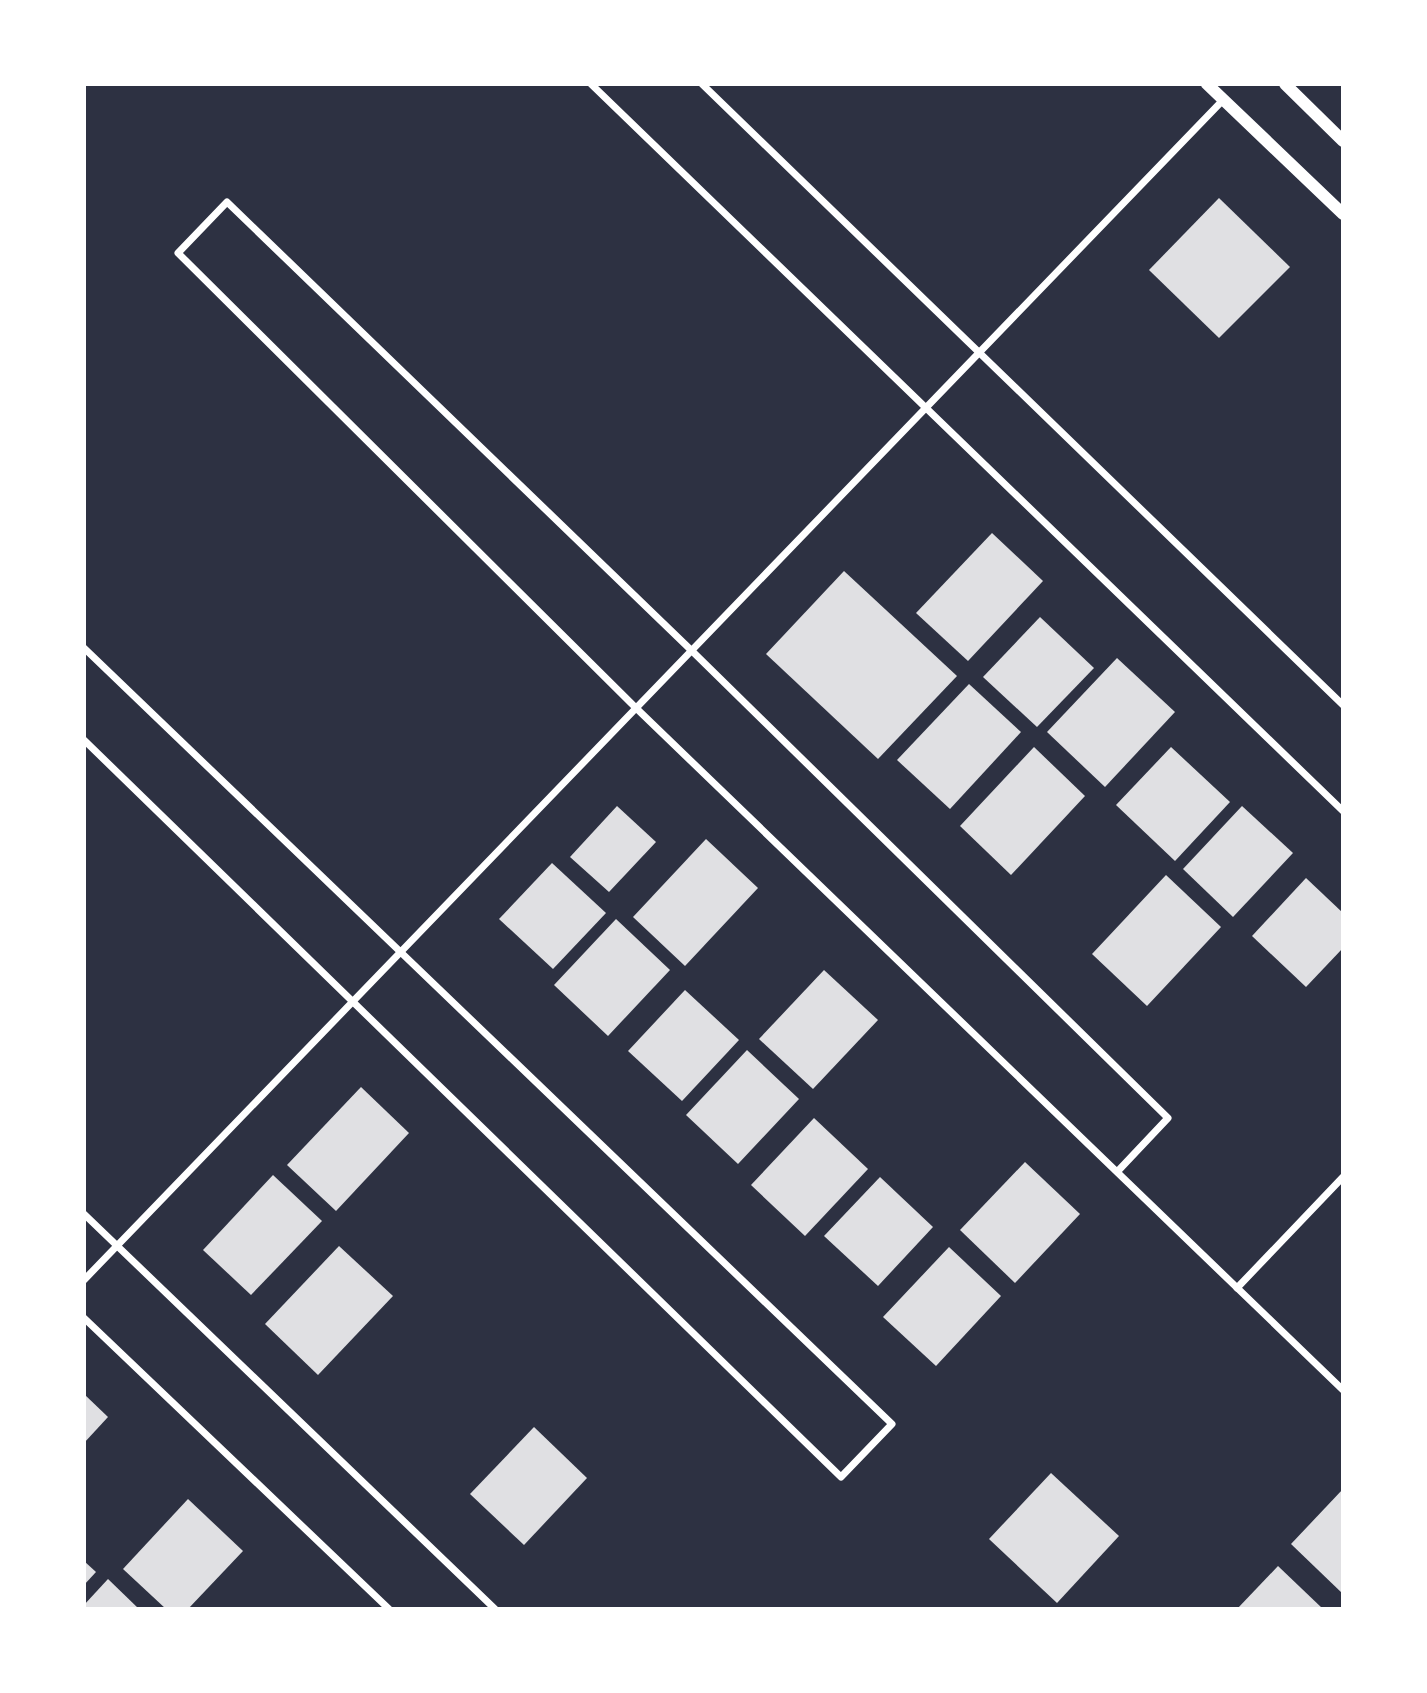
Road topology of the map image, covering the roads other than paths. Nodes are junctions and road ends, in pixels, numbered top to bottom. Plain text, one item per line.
1 (592, 84) edge
2 (702, 84) edge
3 (1207, 84) edge
4 (1284, 84) edge
5 (1224, 99) junction
6 (1343, 141) edge
7 (1343, 215) edge
8 (979, 353) junction
9 (925, 408) junction
10 (84, 648) edge
11 (691, 650) junction
12 (1343, 705) edge
13 (636, 708) junction
14 (84, 740) edge
15 (1343, 811) edge
16 (401, 951) junction
17 (354, 1000) junction
18 (1117, 1172) junction
19 (1343, 1177) edge
20 (84, 1214) edge
21 (117, 1246) junction
22 (84, 1280) edge
23 (1237, 1288) junction
24 (84, 1318) edge
25 (1343, 1390) edge
26 (389, 1609) edge
27 (495, 1609) edge

1 - 9 street
2 - 8 street
3 - 5 street
4 - 6 street
5 - 7 street
5 - 8 street
8 - 9 street
8 - 12 street
9 - 11 street
9 - 15 street
10 - 16 street
11 - 13 street
11 - 13 street
11 - 18 street
13 - 16 street
13 - 18 street
14 - 17 street
16 - 17 street
16 - 17 street
17 - 21 street
18 - 23 street
19 - 23 street
20 - 21 street
21 - 22 street
21 - 27 street
23 - 25 street
24 - 26 street

